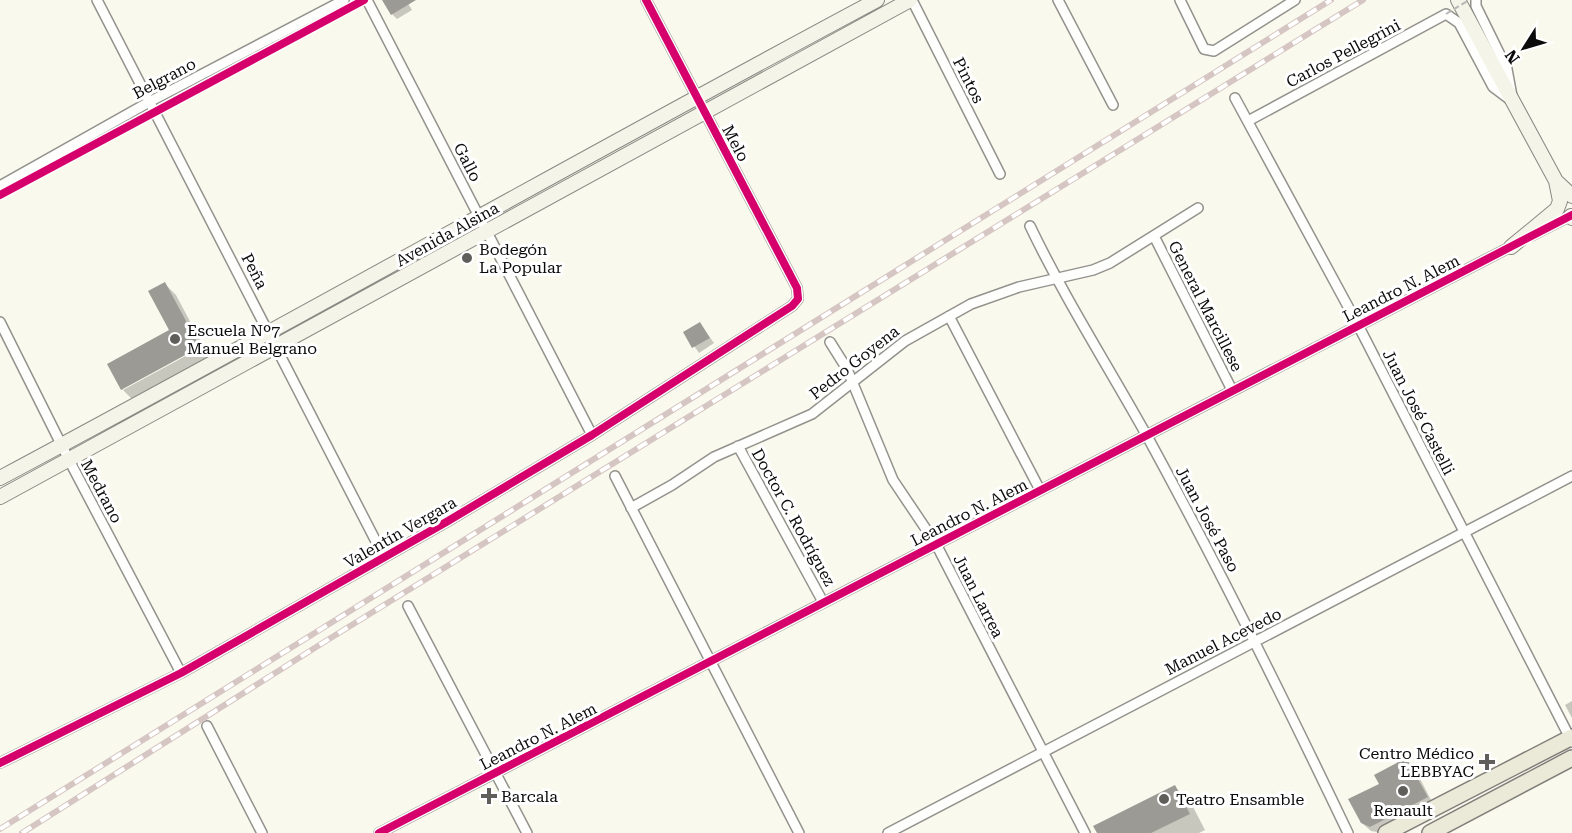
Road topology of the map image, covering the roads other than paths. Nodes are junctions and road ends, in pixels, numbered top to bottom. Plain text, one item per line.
1 (97, 0) edge
2 (344, 0) edge
3 (367, 0) edge
4 (646, 0) edge
5 (877, 0) edge
6 (911, 0) edge
7 (1058, 0) edge
8 (1180, 0) edge
9 (1295, 0) edge
10 (1458, 0) edge
11 (1476, 0) edge
12 (697, 96) junction
13 (1235, 98) dead end
14 (151, 101) junction
15 (1513, 102) junction
16 (1113, 105) dead end
17 (704, 111) junction
18 (1248, 121) junction
19 (1000, 174) dead end
20 (1556, 181) junction
21 (0, 186) edge
22 (1572, 196) edge
23 (1198, 208) dead end
24 (1572, 217) edge
25 (480, 218) junction
26 (1030, 226) dead end
27 (487, 231) junction
28 (1154, 236) junction
29 (1510, 247) junction
30 (1055, 279) junction
31 (798, 299) joint
32 (949, 316) junction
33 (0, 322) edge
34 (1358, 325) junction
35 (270, 333) junction
36 (830, 342) dead end
37 (277, 348) junction
38 (853, 383) junction
39 (1232, 390) junction
40 (592, 435) junction
41 (1146, 435) junction
42 (63, 444) junction
43 (738, 446) junction
44 (69, 460) junction
45 (615, 476) dead end
46 (1572, 477) edge
47 (0, 478) edge
48 (1040, 490) junction
49 (0, 497) edge
50 (631, 508) junction
51 (1465, 532) junction
52 (936, 544) junction
53 (384, 556) junction
54 (823, 603) junction
55 (408, 606) dead end
56 (1256, 640) junction
57 (710, 661) junction
58 (181, 673) junction
59 (207, 726) dead end
60 (1571, 739) edge
61 (1041, 752) junction
62 (1572, 758) edge
63 (0, 763) edge
64 (496, 772) junction
65 (262, 833) edge
66 (379, 833) edge
67 (527, 833) edge
68 (799, 833) edge
69 (888, 833) edge
70 (1085, 833) edge
71 (1348, 833) edge
72 (1386, 833) edge
73 (1430, 833) edge

1 - 14 street, Peña
2 - 14 street, Belgrano
3 - 25 street, Gallo
4 - 12 street, Melo
5 - 12 main road, Avenida Alsina
6 - 17 main road, Avenida Alsina
6 - 19 street, Pintos
7 - 16 street
8 - 9 street
10 - 15 main road
11 - 15 street
12 - 17 street, Melo
12 - 25 main road, Avenida Alsina
13 - 18 street, Juan José Castelli
14 - 21 street, Belgrano
14 - 35 street, Peña
15 - 18 street, Carlos Pellegrini
15 - 20 main road
17 - 27 main road, Avenida Alsina
17 - 31 street, Melo
18 - 34 street, Juan José Castelli
20 - 22 main road
20 - 29 main road
23 - 28 street, Pedro Goyena
24 - 29 street, Leandro N. Alem
25 - 27 street, Gallo
25 - 35 main road, Avenida Alsina
26 - 30 street, Juan José Paso
27 - 37 main road, Avenida Alsina
27 - 40 street, Gallo
28 - 30 street, Pedro Goyena
28 - 39 street, General Marcillese
29 - 34 street, Leandro N. Alem
30 - 32 street, Pedro Goyena
30 - 41 street, Juan José Paso
31 - 40 street, Valentín Vergara
32 - 38 street, Pedro Goyena
32 - 48 street
33 - 42 street, Medrano
34 - 39 street, Leandro N. Alem
34 - 51 street, Juan José Castelli
35 - 37 street, Peña
35 - 42 main road, Avenida Alsina
36 - 38 street, Juan Larrea
37 - 44 main road, Avenida Alsina
37 - 53 street, Peña
38 - 43 street, Pedro Goyena
38 - 52 street, Juan Larrea
39 - 41 street, Leandro N. Alem
40 - 53 street, Valentín Vergara
41 - 48 street, Leandro N. Alem
41 - 56 street, Juan José Paso
42 - 44 street, Medrano
42 - 47 main road, Avenida Alsina
43 - 50 street, Pedro Goyena
43 - 54 street, Doctor C. Rodríguez
44 - 49 main road, Avenida Alsina
44 - 58 street, Medrano
45 - 50 street
46 - 51 street, Manuel Acevedo
48 - 52 street, Leandro N. Alem
50 - 57 street
51 - 56 street, Manuel Acevedo
51 - 60 street, Juan José Castelli
52 - 54 street, Leandro N. Alem
52 - 61 street, Juan Larrea
53 - 58 street, Valentín Vergara
54 - 57 street, Leandro N. Alem
55 - 64 street
56 - 61 street, Manuel Acevedo
56 - 71 street, Juan José Paso
57 - 64 street, Leandro N. Alem
57 - 68 street
58 - 63 street, Valentín Vergara
59 - 65 street
60 - 72 main road
61 - 69 street, Manuel Acevedo
61 - 70 street, Juan Larrea
62 - 73 main road
64 - 66 street, Leandro N. Alem
64 - 67 street

